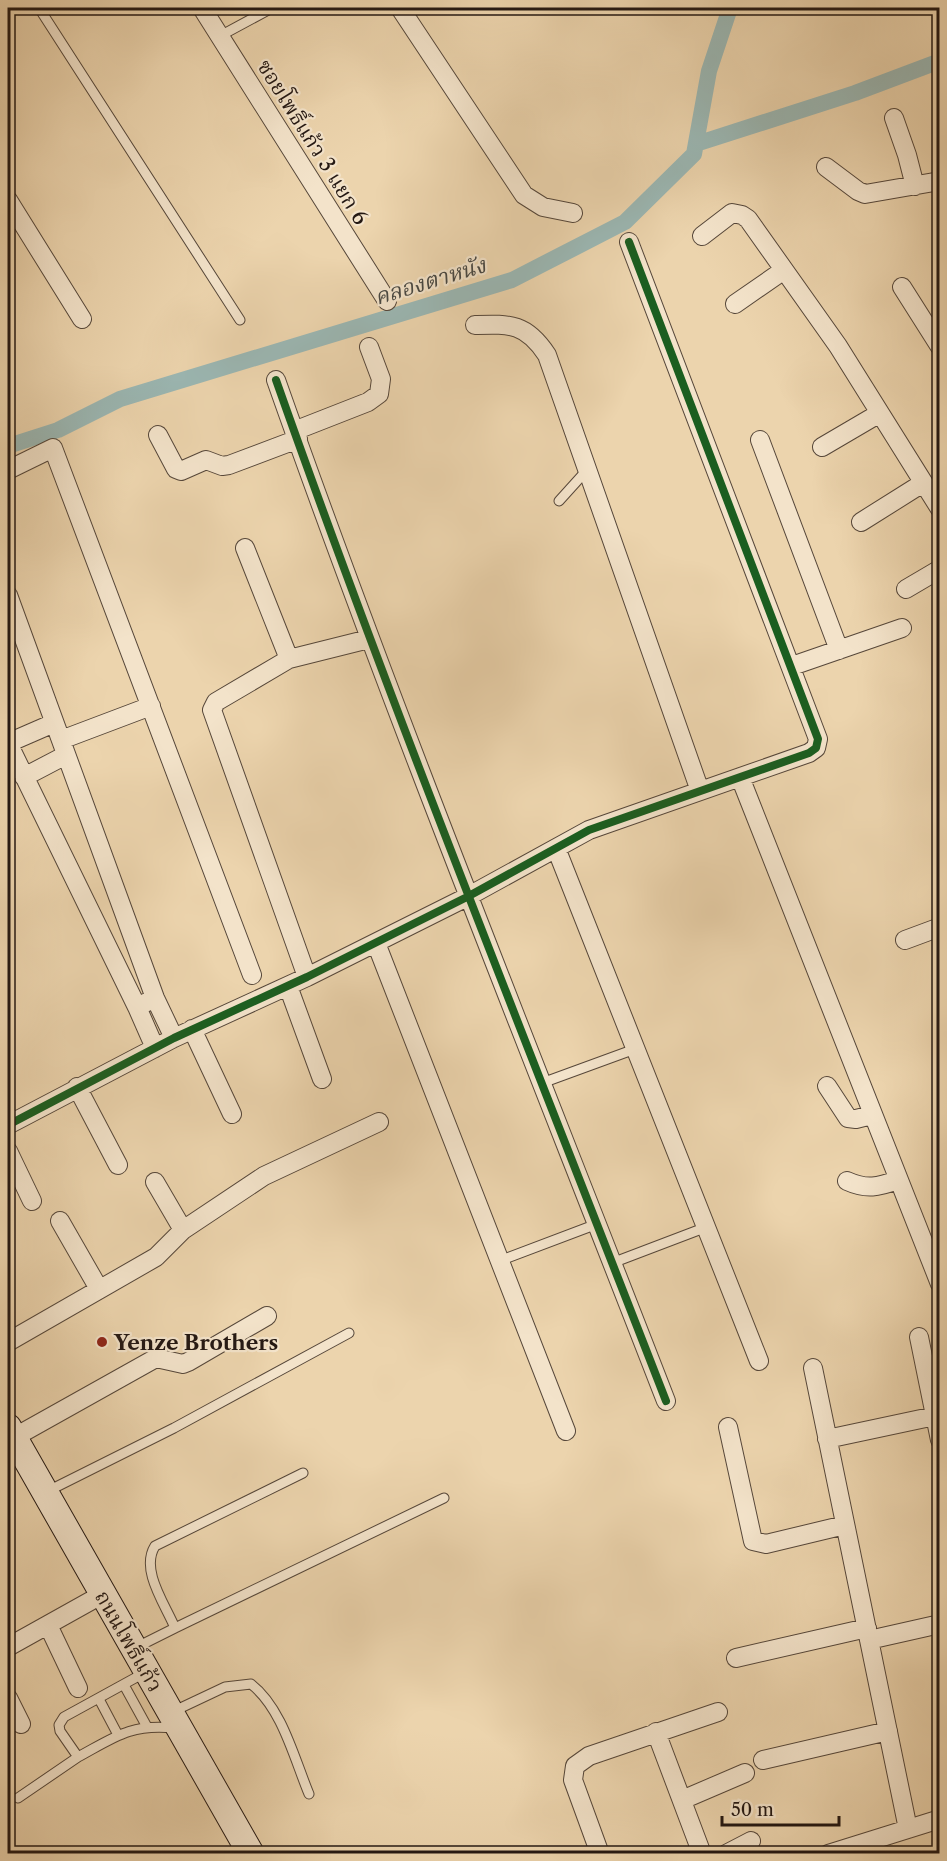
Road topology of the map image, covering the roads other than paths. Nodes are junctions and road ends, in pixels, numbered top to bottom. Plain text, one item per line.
1 (39, 8) edge
2 (202, 8) edge
3 (272, 8) edge
4 (400, 8) edge
5 (220, 36) junction
6 (894, 118) dead end
7 (826, 167) dead end
8 (939, 180) edge
9 (915, 186) junction
10 (8, 200) edge
11 (573, 213) dead end
12 (702, 236) dead end
13 (629, 242) dead end
14 (784, 270) junction
15 (902, 288) dead end
16 (387, 301) dead end
17 (735, 304) dead end
18 (82, 319) dead end
19 (240, 320) dead end
20 (475, 325) dead end
21 (369, 347) dead end
22 (939, 347) edge
23 (276, 380) dead end
24 (880, 413) junction
25 (158, 435) dead end
26 (296, 435) junction
27 (760, 440) dead end
28 (822, 447) dead end
29 (8, 470) edge
30 (587, 470) junction
31 (924, 483) junction
32 (559, 501) dead end
33 (939, 509) edge
34 (861, 522) dead end
35 (245, 548) dead end
36 (939, 569) edge
37 (906, 589) dead end
38 (8, 595) edge
39 (902, 628) dead end
40 (369, 639) junction
41 (839, 650) junction
42 (289, 659) junction
43 (792, 666) junction
44 (151, 706) junction
45 (60, 739) junction
46 (24, 777) junction
47 (740, 777) junction
48 (700, 791) junction
49 (556, 848) junction
50 (467, 897) junction
51 (129, 927) junction
52 (939, 928) edge
53 (104, 939) junction
54 (905, 940) dead end
55 (376, 943) junction
56 (252, 975) dead end
57 (307, 977) junction
58 (288, 986) junction
59 (155, 998) junction
60 (137, 1007) junction
61 (192, 1029) junction
62 (174, 1038) junction
63 (155, 1048) junction
64 (634, 1049) junction
65 (322, 1079) dead end
66 (542, 1083) junction
67 (827, 1086) dead end
68 (77, 1088) junction
69 (232, 1114) dead end
70 (872, 1115) junction
71 (379, 1122) dead end
72 (8, 1125) edge
73 (8, 1151) edge
74 (118, 1165) dead end
75 (898, 1180) junction
76 (847, 1181) dead end
77 (155, 1182) dead end
78 (32, 1201) dead end
79 (60, 1221) dead end
80 (597, 1224) junction
81 (704, 1228) junction
82 (183, 1230) junction
83 (499, 1260) junction
84 (612, 1263) junction
85 (939, 1284) edge
86 (99, 1289) junction
87 (267, 1316) dead end
88 (349, 1333) dead end
89 (919, 1337) dead end
90 (8, 1342) edge
91 (759, 1361) dead end
92 (813, 1368) dead end
93 (666, 1401) dead end
94 (935, 1416) junction
95 (728, 1427) dead end
96 (566, 1431) dead end
97 (10, 1433) edge
98 (827, 1439) junction
99 (939, 1440) edge
100 (303, 1473) dead end
101 (45, 1493) junction
102 (444, 1498) dead end
103 (845, 1525) junction
104 (103, 1594) junction
105 (939, 1624) edge
106 (48, 1625) junction
107 (175, 1628) junction
108 (868, 1634) junction
109 (8, 1647) edge
110 (134, 1649) junction
111 (736, 1658) dead end
112 (147, 1672) junction
113 (124, 1685) junction
114 (78, 1688) dead end
115 (8, 1698) edge
116 (99, 1699) junction
117 (718, 1712) dead end
118 (175, 1721) junction
119 (21, 1724) dead end
120 (146, 1725) junction
121 (888, 1731) junction
122 (656, 1732) junction
123 (118, 1735) junction
124 (78, 1757) junction
125 (763, 1760) dead end
126 (745, 1773) dead end
127 (309, 1794) dead end
128 (18, 1798) dead end
129 (682, 1800) junction
130 (939, 1819) edge
131 (908, 1828) junction
132 (751, 1842) dead end
133 (251, 1854) edge
134 (600, 1854) edge
135 (702, 1854) edge
136 (726, 1854) edge
137 (828, 1854) edge

1 - 19 lane
2 - 5 street, ซอยโพธิ์แก้ว 3 แยก 6
3 - 5 lane
4 - 11 street
5 - 16 street, ซอยโพธิ์แก้ว 3 แยก 6
6 - 9 street
7 - 9 street
8 - 9 street
10 - 18 street
12 - 14 street
13 - 43 street
14 - 17 street
14 - 24 street
15 - 22 street
20 - 30 street
21 - 26 street
23 - 26 street
24 - 28 street
24 - 31 street
25 - 26 street
26 - 40 street
27 - 41 street
29 - 44 street
30 - 32 lane
30 - 48 street
31 - 33 street
31 - 34 street
35 - 42 street
36 - 37 street
38 - 45 street
39 - 41 street
40 - 42 street
40 - 50 street
41 - 43 street
42 - 57 street
43 - 47 street
44 - 45 street
44 - 56 street
45 - 46 street
45 - 46 street
45 - 51 street
46 - 53 street
47 - 48 street
47 - 70 street
48 - 49 street
49 - 50 street
49 - 64 street
50 - 55 street
50 - 66 street
51 - 53 street
51 - 59 street
52 - 54 street
53 - 60 street
55 - 57 street
55 - 83 street
57 - 58 street
58 - 61 street
58 - 65 street
59 - 60 street
59 - 62 street
60 - 63 street
61 - 62 street
61 - 69 street
62 - 63 street
63 - 68 street
64 - 66 lane
64 - 81 street
66 - 80 street
67 - 70 street
68 - 72 street
68 - 74 street
70 - 75 street
71 - 82 street
73 - 78 street
75 - 76 street
75 - 85 street
77 - 82 street
79 - 86 street
80 - 83 lane
80 - 84 street
81 - 84 lane
81 - 91 street
82 - 86 street
83 - 96 street
84 - 93 street
86 - 90 street
87 - 97 street
88 - 101 lane
89 - 94 street
92 - 98 street
94 - 98 street
94 - 99 street
95 - 103 street
97 - 101 street, ถนนโพธิ์แก้ว
98 - 103 street
100 - 107 lane
101 - 104 street, ถนนโพธิ์แก้ว
102 - 107 lane
103 - 108 street
104 - 106 street
104 - 110 street, ถนนโพธิ์แก้ว
105 - 108 street
106 - 109 street
106 - 114 street
107 - 110 lane
108 - 111 street
108 - 121 street
110 - 112 street, ถนนโพธิ์แก้ว
112 - 113 lane
112 - 118 street, ถนนโพธิ์แก้ว
113 - 116 lane
113 - 120 lane
115 - 119 street
116 - 123 lane
116 - 124 lane
117 - 122 street
118 - 120 lane
118 - 127 lane
118 - 133 street, ถนนโพธิ์แก้ว
120 - 123 lane
121 - 125 street
121 - 131 street
122 - 129 street
122 - 134 street
123 - 124 lane
124 - 128 lane
126 - 129 street
129 - 135 street
130 - 131 street
131 - 137 street
132 - 136 street

